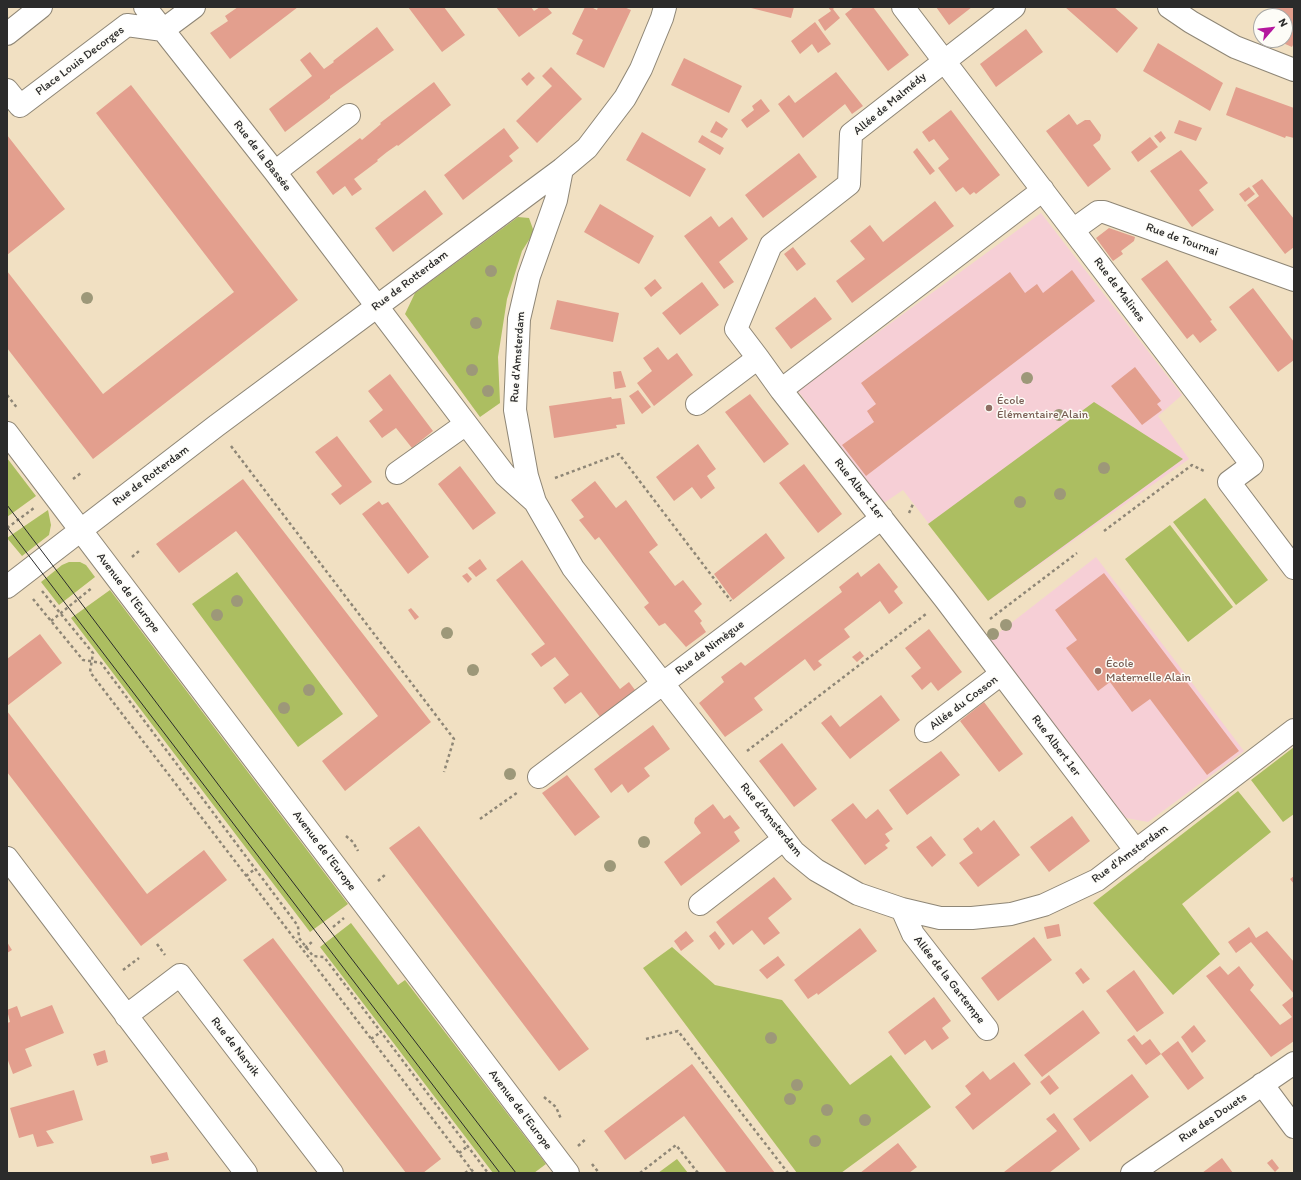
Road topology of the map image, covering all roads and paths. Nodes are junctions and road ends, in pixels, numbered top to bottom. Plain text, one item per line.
1 (41, 7) edge
2 (145, 7) edge
3 (194, 7) edge
4 (665, 7) edge
5 (903, 7) edge
6 (1014, 7) edge
7 (1169, 7) edge
8 (163, 30) junction
9 (7, 34) edge
10 (944, 60) junction
11 (1294, 70) edge
12 (7, 90) edge
13 (349, 115) dead end
14 (562, 168) junction
15 (275, 172) junction
16 (1043, 190) junction
17 (1073, 230) junction
18 (1294, 280) edge
19 (377, 306) junction
20 (758, 358) junction
21 (781, 390) junction
22 (697, 404) dead end
23 (466, 424) junction
24 (216, 426) junction
25 (7, 433) edge
26 (81, 472) dead end
27 (397, 473) dead end
28 (71, 480) dead end
29 (1229, 482) junction
30 (532, 494) junction
31 (22, 517) dead end
32 (882, 518) junction
33 (7, 528) edge
34 (80, 530) junction
35 (1104, 531) dead end
36 (139, 551) dead end
37 (1077, 553) dead end
38 (130, 558) dead end
39 (1294, 568) edge
40 (7, 587) edge
41 (41, 590) dead end
42 (30, 595) dead end
43 (81, 596) dead end
44 (945, 600) junction
45 (60, 614) junction
46 (51, 621) junction
47 (746, 621) junction
48 (985, 623) dead end
49 (92, 662) junction
50 (1001, 674) junction
51 (663, 683) junction
52 (1294, 730) edge
53 (926, 731) dead end
54 (727, 766) junction
55 (444, 772) dead end
56 (539, 777) joint
57 (480, 819) dead end
58 (784, 839) junction
59 (1136, 851) junction
60 (7, 858) edge
61 (255, 869) junction
62 (386, 874) dead end
63 (246, 876) junction
64 (377, 881) dead end
65 (700, 904) dead end
66 (902, 910) junction
67 (314, 941) dead end
68 (305, 948) junction
69 (126, 1016) junction
70 (987, 1029) dead end
71 (381, 1032) junction
72 (646, 1039) dead end
73 (371, 1040) junction
74 (1294, 1064) edge
75 (1262, 1084) junction
76 (541, 1095) dead end
77 (564, 1125) dead end
78 (1294, 1127) edge
79 (586, 1138) dead end
80 (468, 1146) junction
81 (578, 1146) dead end
82 (459, 1153) junction
83 (471, 1169) junction
84 (246, 1173) edge
85 (332, 1173) edge
86 (465, 1173) edge
87 (474, 1173) edge
88 (488, 1173) edge
89 (568, 1173) edge
90 (640, 1173) edge
91 (698, 1173) edge
92 (788, 1173) edge
93 (1132, 1173) edge

1 - 9 street
2 - 8 street, Rue de la Bassée
3 - 8 street
4 - 14 street, Rue de Rotterdam
5 - 10 street, Rue de Malines
6 - 10 street, Allée de Malmédy
7 - 11 street
8 - 12 street, Place Louis Decorges
8 - 15 street, Rue de la Bassée
10 - 16 street, Rue de Malines
10 - 20 street, Allée de Malmédy
13 - 15 street
14 - 19 street, Rue de Rotterdam
14 - 30 street, Rue d'Amsterdam
15 - 19 street, Rue de la Bassée
16 - 17 street, Rue de Malines
16 - 21 street
17 - 18 street, Rue de Tournai
17 - 29 street, Rue de Malines
19 - 23 street, Rue d'Amsterdam
19 - 24 street, Rue de Rotterdam
20 - 21 street, Allée de Malmédy
20 - 22 street
21 - 32 street, Rue Albert 1er
23 - 27 street
23 - 30 street, Rue d'Amsterdam
24 - 34 street, Rue de Rotterdam
24 - 55 path
25 - 34 street, Avenue de l'Europe
26 - 28 path
29 - 35 path
29 - 39 street
30 - 47 path
30 - 51 street, Rue d'Amsterdam
31 - 33 path
32 - 44 street, Rue Albert 1er
32 - 47 street, Rue de Nimègue
34 - 40 street
34 - 89 street, Avenue de l'Europe
36 - 38 path, Avenue de l'Europe
37 - 48 path
41 - 45 path
42 - 46 path
43 - 45 path
44 - 50 street, Rue Albert 1er
44 - 54 path
45 - 46 path
45 - 49 path
46 - 49 path
47 - 51 street, Rue de Nimègue
49 - 61 path
49 - 63 path
50 - 53 street, Allée du Cosson
50 - 59 street, Rue Albert 1er
51 - 54 street, Rue d'Amsterdam
51 - 56 street, Rue de Nimègue
52 - 59 street, Rue d'Amsterdam
54 - 58 street, Rue d'Amsterdam
56 - 57 path
58 - 65 street
58 - 66 street, Rue d'Amsterdam
59 - 66 street, Rue d'Amsterdam
60 - 69 street
61 - 63 path
61 - 68 path
62 - 64 path
63 - 68 path
66 - 70 street, Allée de la Gartempe
67 - 68 path
68 - 71 path
68 - 73 path
69 - 84 street
69 - 85 street, Rue de Narvik
71 - 73 path
71 - 80 path
72 - 92 path
73 - 82 path
74 - 75 street, Rue des Douets
75 - 78 street
75 - 93 street, Rue des Douets
76 - 77 path
79 - 81 path
80 - 82 path
80 - 88 path
82 - 83 path
83 - 86 path
83 - 87 path
90 - 91 path

